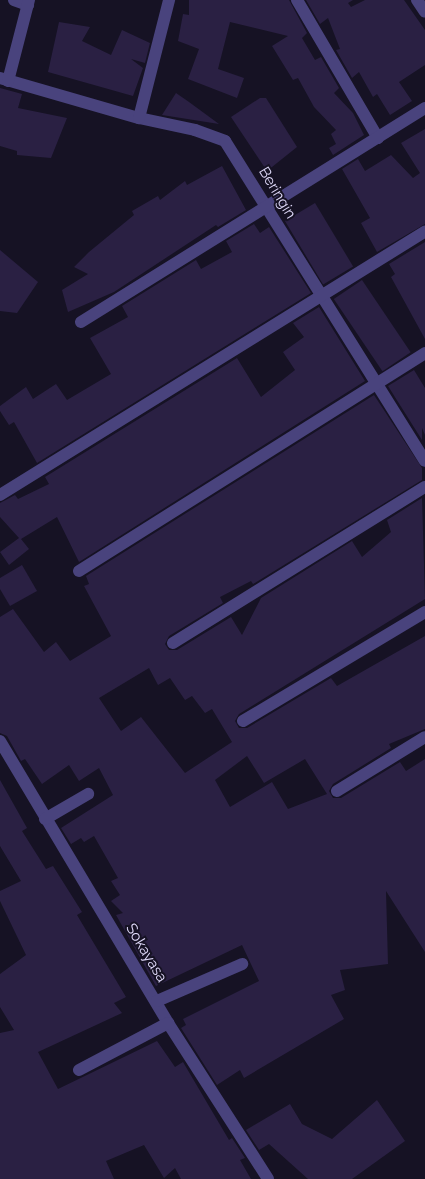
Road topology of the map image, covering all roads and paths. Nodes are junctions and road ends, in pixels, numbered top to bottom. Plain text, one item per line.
1 (14, 0) edge
2 (169, 0) edge
3 (298, 0) edge
4 (417, 0) edge
5 (29, 2) edge
6 (425, 12) edge
7 (4, 79) edge
8 (425, 108) edge
9 (139, 118) junction
10 (378, 138) junction
11 (266, 208) junction
12 (425, 232) edge
13 (322, 297) junction
14 (81, 322) dead end
15 (425, 353) edge
16 (377, 384) junction
17 (425, 461) edge
18 (425, 487) edge
19 (0, 495) edge
20 (79, 571) dead end
21 (425, 612) edge
22 (173, 643) dead end
23 (243, 721) dead end
24 (425, 737) edge
25 (0, 741) edge
26 (337, 790) dead end
27 (88, 794) dead end
28 (45, 819) junction
29 (242, 964) dead end
30 (157, 1001) junction
31 (168, 1022) junction
32 (79, 1070) dead end
33 (268, 1179) edge

1 - 5 street
2 - 9 street
3 - 10 street
4 - 6 street
5 - 7 street
7 - 9 street, Beringin
8 - 10 street
9 - 11 street, Beringin
10 - 11 street
11 - 13 street, Beringin
11 - 14 street
12 - 13 street
13 - 16 street, Beringin
13 - 19 street
15 - 16 street
16 - 17 street, Beringin
16 - 20 street
18 - 22 street
21 - 23 street
24 - 26 street
25 - 28 street, Sokayasa
27 - 28 street
28 - 30 street, Sokayasa
29 - 30 street
30 - 31 street, Sokayasa
31 - 32 street
31 - 33 street, Sokayasa

